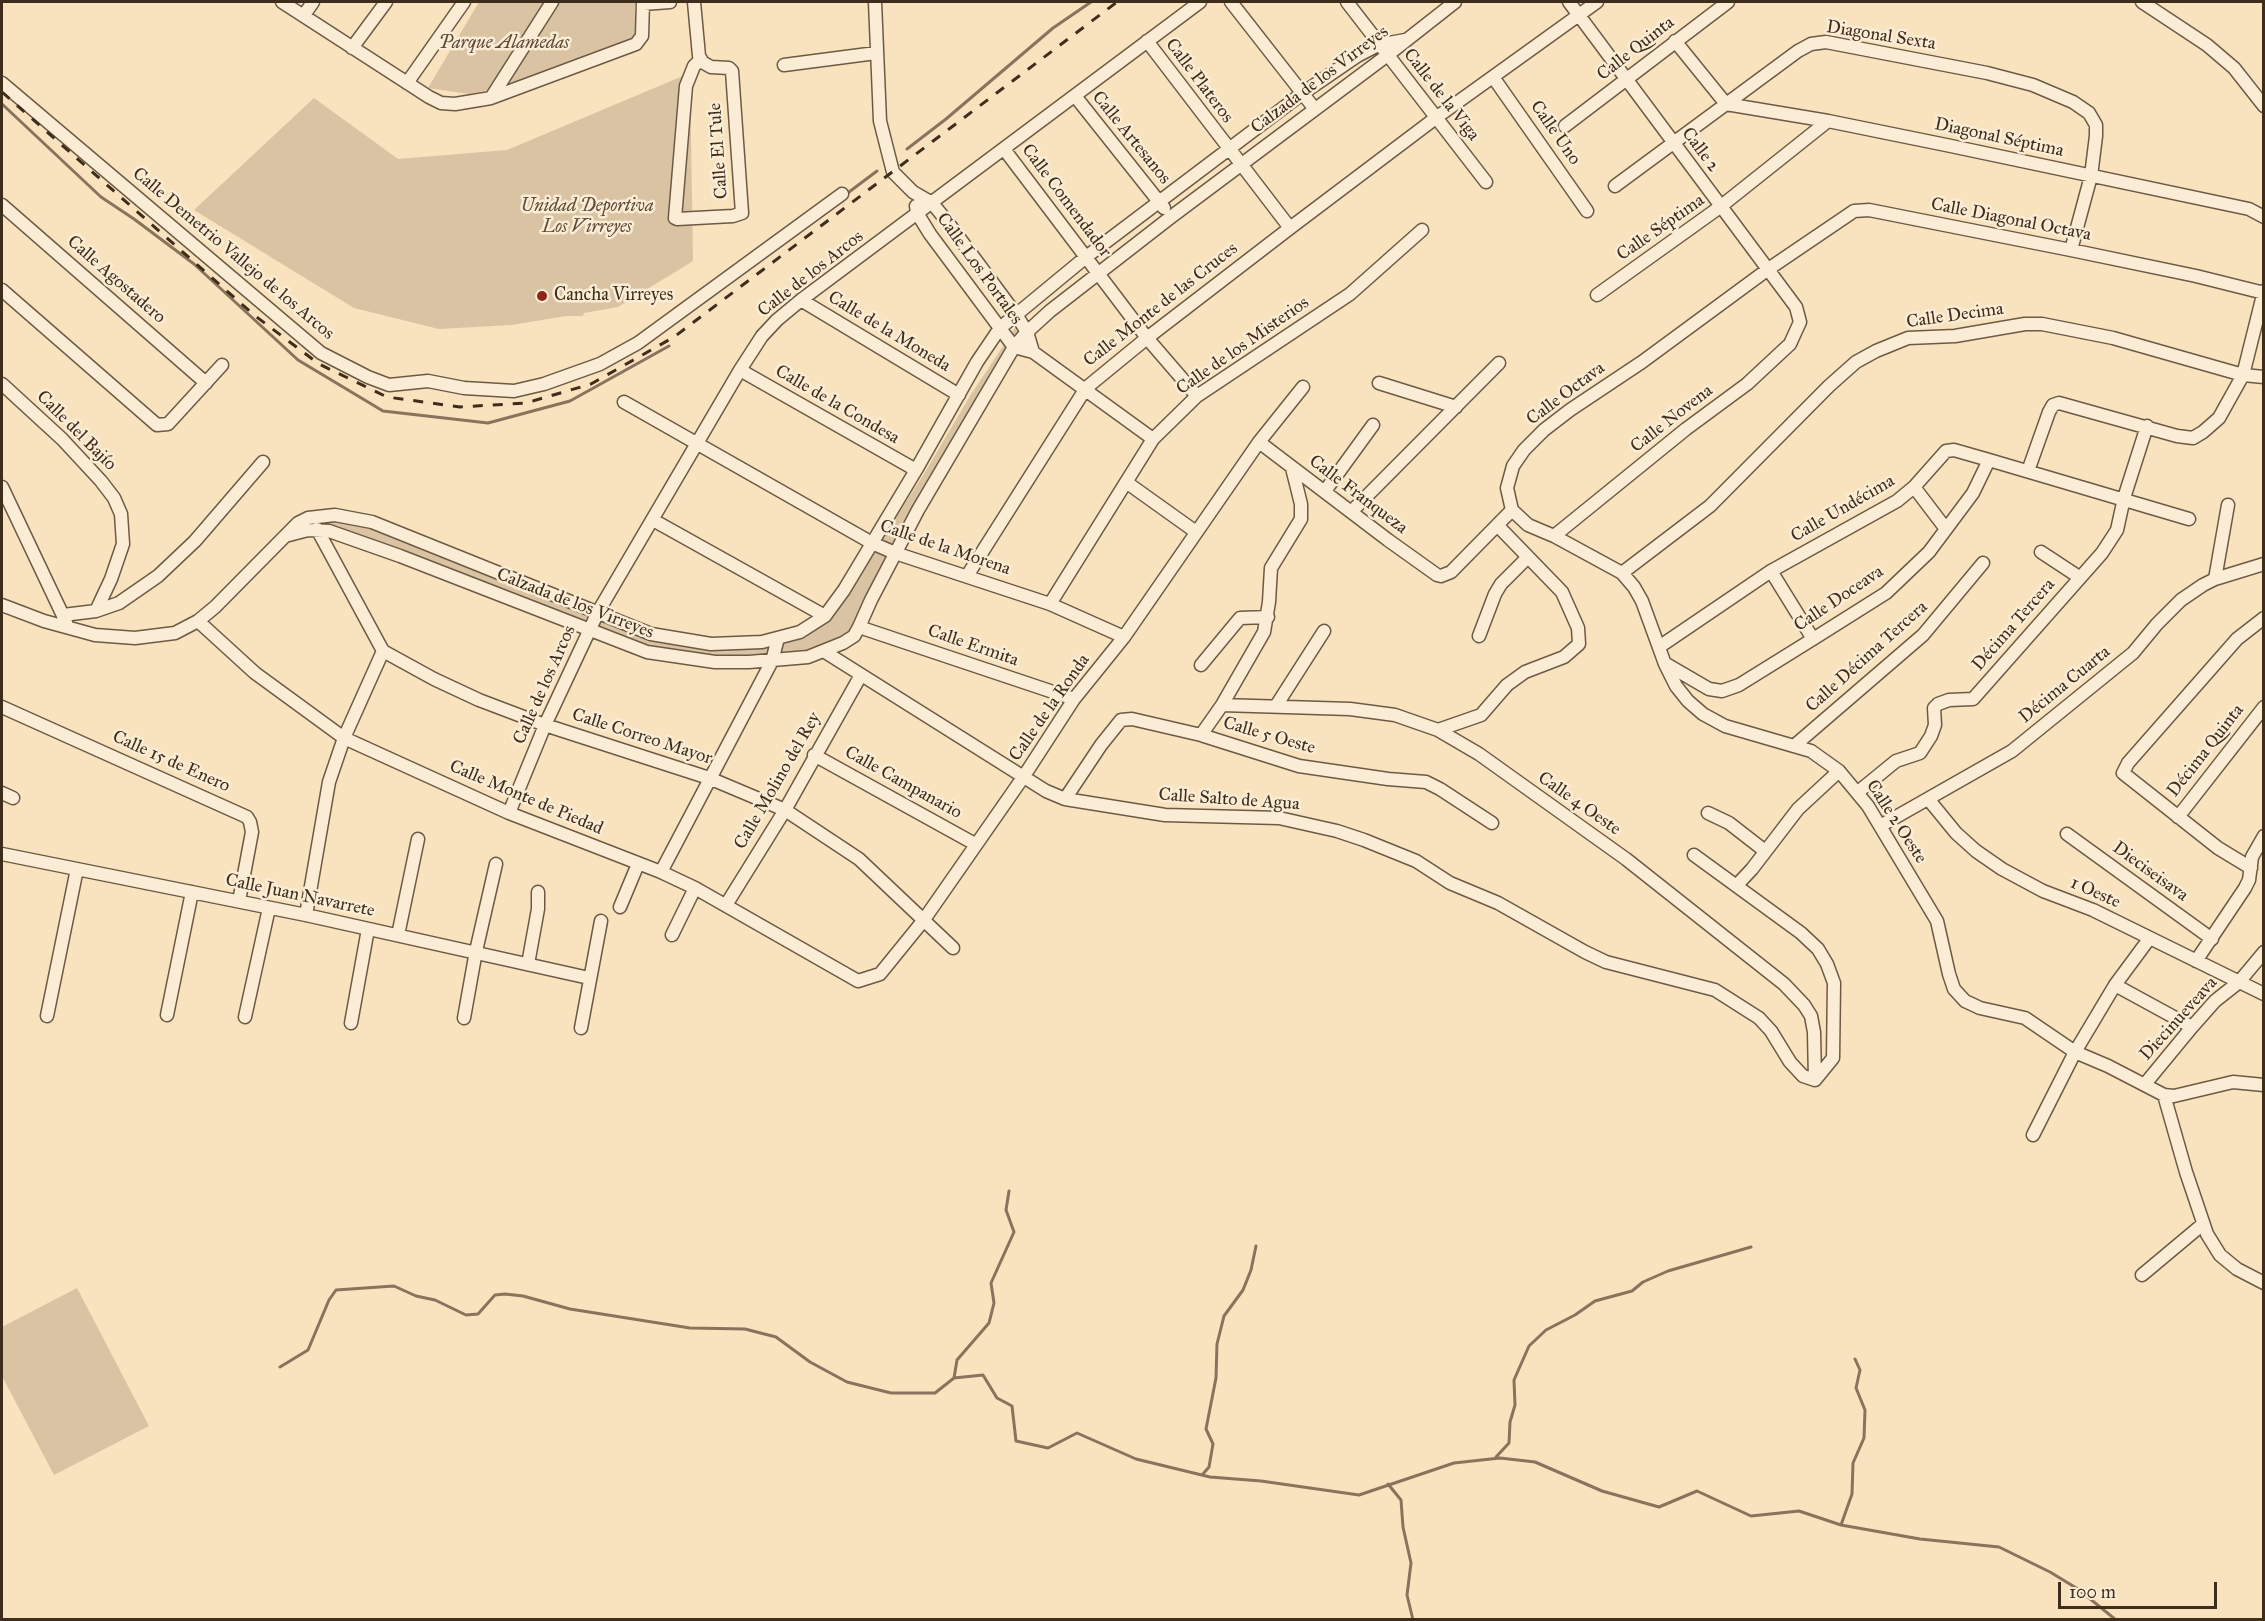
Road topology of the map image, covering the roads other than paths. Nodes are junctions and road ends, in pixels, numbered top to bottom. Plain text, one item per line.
1 (282, 2) edge
2 (313, 2) edge
3 (386, 2) edge
4 (464, 2) edge
5 (552, 2) edge
6 (670, 2) edge
7 (694, 2) edge
8 (875, 2) edge
9 (1200, 2) edge
10 (1231, 2) edge
11 (1347, 2) edge
12 (1455, 2) edge
13 (1569, 2) edge
14 (1597, 2) edge
15 (1728, 2) edge
16 (2142, 2) edge
17 (643, 3) edge
18 (304, 15) junction
19 (1579, 15) junction
20 (1405, 40) junction
21 (1147, 41) junction
22 (1675, 41) junction
23 (1378, 45) junction
24 (352, 48) junction
25 (876, 53) junction
26 (1388, 55) junction
27 (701, 59) junction
28 (784, 64) dead end
29 (1493, 77) junction
30 (1627, 79) junction
31 (2, 83) edge
32 (407, 83) junction
33 (1303, 93) junction
34 (1075, 96) junction
35 (491, 98) junction
36 (1726, 104) junction
37 (2264, 106) edge
38 (1314, 108) junction
39 (1437, 117) junction
40 (1828, 121) junction
41 (1565, 126) dead end
42 (1673, 144) junction
43 (1004, 149) junction
44 (1228, 149) junction
45 (1240, 165) junction
46 (2091, 176) junction
47 (1486, 182) dead end
48 (1615, 186) dead end
49 (913, 192) junction
50 (842, 194) dead end
51 (932, 202) junction
52 (1159, 202) junction
53 (2, 205) edge
54 (1720, 207) junction
55 (1587, 211) dead end
56 (917, 213) junction
57 (2263, 216) edge
58 (1171, 217) junction
59 (1290, 228) junction
60 (1422, 230) dead end
61 (2071, 250) junction
62 (1086, 257) junction
63 (1767, 270) junction
64 (1098, 274) junction
65 (2, 291) edge
66 (2263, 292) edge
67 (1597, 295) dead end
68 (801, 300) junction
69 (1015, 313) junction
70 (1800, 322) joint
71 (1000, 328) junction
72 (1027, 332) junction
73 (1147, 338) junction
74 (1014, 347) junction
75 (1033, 352) junction
76 (1499, 363) dead end
77 (222, 365) dead end
78 (740, 370) junction
79 (2243, 375) junction
80 (2264, 377) edge
81 (206, 383) junction
82 (1379, 383) dead end
83 (2, 384) edge
84 (1303, 387) dead end
85 (1086, 388) junction
86 (959, 395) junction
87 (1197, 396) junction
88 (624, 402) dead end
89 (1456, 407) junction
90 (1374, 425) dead end
91 (2147, 426) junction
92 (1153, 439) junction
93 (1259, 442) junction
94 (698, 444) junction
95 (1989, 460) junction
96 (263, 462) dead end
97 (1292, 468) junction
98 (916, 470) junction
99 (2028, 471) junction
100 (1126, 482) junction
101 (2, 487) edge
102 (1914, 487) junction
103 (1324, 491) junction
104 (2124, 498) junction
105 (2228, 505) dead end
106 (1512, 510) junction
107 (1352, 511) junction
108 (2189, 519) dead end
109 (653, 520) junction
110 (1498, 526) junction
111 (317, 529) junction
112 (1946, 529) junction
113 (1196, 532) junction
114 (283, 537) junction
115 (1554, 537) junction
116 (872, 543) junction
117 (2041, 552) dead end
118 (895, 553) junction
119 (1528, 557) junction
120 (1983, 563) dead end
121 (2264, 564) edge
122 (1771, 571) junction
123 (1622, 573) junction
124 (967, 576) junction
125 (2079, 577) junction
126 (2215, 579) junction
127 (2, 604) edge
128 (1050, 604) junction
129 (96, 611) junction
130 (598, 612) junction
131 (63, 615) junction
132 (825, 615) junction
133 (1268, 617) junction
134 (2264, 618) edge
135 (198, 621) junction
136 (859, 627) junction
137 (69, 629) junction
138 (590, 629) junction
139 (1324, 631) dead end
140 (1479, 636) dead end
141 (1124, 637) junction
142 (778, 638) junction
143 (1813, 639) junction
144 (1659, 647) junction
145 (383, 651) junction
146 (825, 652) junction
147 (772, 661) junction
148 (1665, 664) junction
149 (1201, 665) dead end
150 (861, 675) junction
151 (1074, 699) junction
152 (1222, 705) junction
153 (1276, 706) junction
154 (2, 707) edge
155 (2264, 707) edge
156 (545, 725) junction
157 (1438, 730) junction
158 (1201, 735) junction
159 (344, 738) junction
160 (1794, 746) junction
161 (814, 755) junction
162 (1839, 771) junction
163 (1024, 776) junction
164 (709, 778) junction
165 (1858, 792) junction
166 (1065, 799) junction
167 (1929, 800) junction
168 (784, 810) junction
169 (509, 813) junction
170 (1708, 813) dead end
171 (2178, 817) junction
172 (1492, 823) dead end
173 (1880, 826) junction
174 (2067, 834) dead end
175 (2264, 836) edge
176 (418, 839) dead end
177 (975, 844) junction
178 (1765, 850) junction
179 (2, 854) edge
180 (1694, 855) dead end
181 (496, 864) dead end
182 (638, 864) junction
183 (2251, 868) junction
184 (77, 869) junction
185 (661, 872) junction
186 (1737, 885) junction
187 (695, 888) junction
188 (192, 892) junction
189 (538, 892) dead end
190 (239, 901) junction
191 (726, 905) junction
192 (620, 907) dead end
193 (269, 908) junction
194 (306, 915) junction
195 (601, 921) dead end
196 (922, 921) junction
197 (368, 928) junction
198 (398, 935) junction
199 (672, 935) dead end
200 (2150, 939) junction
201 (2212, 939) junction
202 (953, 948) dead end
203 (476, 951) junction
204 (2264, 952) edge
205 (2196, 961) junction
206 (528, 964) junction
207 (589, 978) junction
208 (858, 981) joint
209 (2239, 982) junction
210 (2115, 985) junction
211 (2264, 994) edge
212 (167, 1015) dead end
213 (47, 1016) dead end
214 (245, 1017) dead end
215 (464, 1018) dead end
216 (351, 1023) dead end
217 (2192, 1027) junction
218 (581, 1028) dead end
219 (2075, 1052) junction
220 (1815, 1080) junction
221 (2145, 1084) junction
222 (2264, 1085) edge
223 (2164, 1095) junction
224 (2033, 1135) dead end
225 (2203, 1224) junction
226 (2142, 1275) dead end
227 (2264, 1283) edge

1 - 18 street
2 - 18 street
3 - 24 street
4 - 32 street
5 - 35 street
6 - 17 street
7 - 27 street
8 - 25 street, Calle Los Portales
9 - 21 street, Calle de los Arcos
10 - 33 street
11 - 23 street, Calle de la Viga
12 - 20 street
13 - 19 street, Calle 2
14 - 19 street, Calle Monte de las Cruces
15 - 22 street, Calle Quinta
16 - 37 street
17 - 35 street
18 - 24 street
19 - 29 street, Calle Monte de las Cruces
19 - 30 street, Calle 2
20 - 23 street, Calzada de los Virreyes
20 - 26 street, Calzada de los Virreyes
21 - 34 street, Calle de los Arcos
21 - 44 street, Calle Plateros
22 - 30 street, Calle Quinta
22 - 36 street
23 - 26 street, Calle de la Viga
23 - 33 street, Calzada de los Virreyes
24 - 32 street
25 - 28 street
25 - 49 street, Calle Los Portales
26 - 38 street, Calzada de los Virreyes
26 - 39 street, Calle de la Viga
27 - 27 street, Calle El Tule
29 - 39 street, Calle Monte de las Cruces
29 - 55 street, Calle Uno
30 - 41 street, Calle Quinta
30 - 42 street, Calle 2
31 - 50 street, Calle Demetrio Vallejo de los Arcos
32 - 35 street
33 - 38 street
33 - 44 street, Calzada de los Virreyes
34 - 43 street, Calle de los Arcos
34 - 52 street, Calle Artesanos
36 - 40 street, Diagonal Séptima
36 - 42 street, Diagonal Sexta
36 - 46 street, Diagonal Sexta
38 - 45 street, Calzada de los Virreyes
39 - 47 street, Calle de la Viga
39 - 59 street, Calle Monte de las Cruces
40 - 46 street, Diagonal Séptima
40 - 54 street, Calle Séptima
42 - 48 street, Diagonal Sexta
42 - 54 street, Calle 2
43 - 51 street, Calle de los Arcos
43 - 62 street, Calle Comendador
44 - 45 street, Calle Plateros
44 - 52 street, Calzada de los Virreyes
45 - 58 street, Calzada de los Virreyes
45 - 59 street, Calle Plateros
46 - 57 street, Diagonal Séptima
46 - 61 street
49 - 51 street, Calle Los Portales
49 - 56 street, Calle Los Portales
51 - 56 street, Calle de los Arcos
51 - 69 street, Calle Los Portales
52 - 58 street, Calle Artesanos
52 - 62 street, Calzada de los Virreyes
53 - 81 street, Calle Agostadero
54 - 63 street, Calle 2
54 - 67 street, Calle Séptima
56 - 68 street, Calle de los Arcos
56 - 71 street, Calle Los Portales
58 - 64 street, Calzada de los Virreyes
59 - 73 street, Calle Monte de las Cruces
60 - 87 street, Calle de los Misterios
61 - 63 street, Calle Diagonal Octava
61 - 66 street, Calle Diagonal Octava
62 - 64 street, Calle Comendador
62 - 69 street, Calzada de los Virreyes
63 - 70 street, Calle 2
63 - 106 street, Calle Octava
64 - 72 street, Calzada de los Virreyes
64 - 73 street, Calle Comendador
65 - 81 street
66 - 79 street
68 - 78 street, Calle de los Arcos
68 - 86 street, Calle de la Moneda
69 - 71 street, Calzada de los Virreyes
69 - 72 street, Calle Los Portales
70 - 115 street, Calle Novena
71 - 74 street, Calle Los Portales
71 - 86 street, Calzada de los Virreyes
72 - 74 street, Calzada de los Virreyes
72 - 75 street, Calle Los Portales
73 - 85 street, Calle Monte de las Cruces
73 - 87 street, Calle Comendador
74 - 75 street, Calle Los Portales
74 - 118 street, Calzada de los Virreyes
75 - 85 street, Calle Los Portales
76 - 89 street
77 - 81 street
78 - 94 street, Calle de los Arcos
78 - 98 street, Calle de la Condesa
79 - 80 street, Calle Decima
79 - 91 street
79 - 123 street, Calle Decima
82 - 89 street
83 - 129 street, Calle del Bajío
84 - 93 street, Calle de la Ronda
85 - 92 street, Calle Los Portales
85 - 124 street, Calle Monte de las Cruces
86 - 98 street, Calzada de los Virreyes
87 - 92 street, Calle de los Misterios
88 - 94 street, Calle de la Morena
89 - 107 street
90 - 103 street
91 - 99 street
91 - 104 street, Décima Tercera
92 - 100 street, Calle de los Misterios
93 - 97 street, Calle Franqueza
93 - 113 street, Calle de la Ronda
94 - 109 street, Calle de los Arcos
94 - 116 street, Calle de la Morena
95 - 99 street, Calle Undécima
95 - 102 street, Calle Undécima
95 - 112 street, Calle Doceava
96 - 129 street
97 - 103 street, Calle Franqueza
97 - 133 street
98 - 116 street, Calzada de los Virreyes
99 - 104 street, Calle Undécima
100 - 113 street
100 - 128 street, Calle de los Misterios
101 - 131 street
102 - 112 street
102 - 122 street, Calle Undécima
103 - 107 street, Calle Franqueza
104 - 108 street, Calle Undécima
104 - 125 street, Décima Tercera
105 - 126 street
106 - 110 street
106 - 115 street, Calle 2 Oeste
107 - 110 street, Calle Franqueza
109 - 130 street, Calle de los Arcos
109 - 132 street
110 - 119 street
111 - 114 street, Calzada de los Virreyes
111 - 138 street, Calzada de los Virreyes
111 - 145 street
112 - 143 street, Calle Doceava
113 - 141 street, Calle de la Ronda
114 - 130 street, Calzada de los Virreyes
114 - 135 street, Calzada de los Virreyes
115 - 123 street, Calle 2 Oeste
116 - 118 street, Calle de la Morena
116 - 132 street, Calzada de los Virreyes
117 - 125 street
118 - 124 street, Calle de la Morena
118 - 136 street, Calzada de los Virreyes
119 - 140 street
119 - 157 street
120 - 160 street, Calle Décima Tercera
121 - 126 street, Décima Cuarta
122 - 143 street
122 - 144 street, Calle Undécima
123 - 144 street, Calle 2 Oeste
124 - 128 street, Calle de la Morena
125 - 165 street, Décima Tercera
126 - 167 street, Décima Cuarta
127 - 137 street, Calzada de los Virreyes
128 - 141 street, Calle de la Morena
129 - 131 street
130 - 138 street, Calle de los Arcos
130 - 142 street, Calzada de los Virreyes
131 - 137 street
132 - 142 street, Calzada de los Virreyes
133 - 149 street
133 - 152 street
134 - 171 street
135 - 137 street, Calzada de los Virreyes
135 - 159 street, Calle Monte de Piedad
136 - 146 street, Calzada de los Virreyes
136 - 151 street, Calle Ermita
138 - 147 street, Calzada de los Virreyes
138 - 156 street, Calle de los Arcos
139 - 153 street
141 - 151 street, Calle de la Ronda
142 - 147 street
143 - 148 street, Calle Doceava
144 - 148 street, Calle 2 Oeste
145 - 156 street, Calle Correo Mayor
145 - 159 street
146 - 147 street, Calzada de los Virreyes
146 - 150 street, Calle Salto de Agua
147 - 164 street
148 - 160 street, Calle 2 Oeste
150 - 161 street, Calle Molino del Rey
150 - 163 street, Calle Salto de Agua
151 - 163 street, Calle de la Ronda
152 - 153 street, Calle 4 Oeste
152 - 158 street
153 - 157 street, Calle 4 Oeste
154 - 190 street, Calle 15 de Enero
155 - 171 street, Décima Quinta
156 - 164 street, Calle Correo Mayor
156 - 169 street, Calle de los Arcos
157 - 220 street, Calle 4 Oeste
158 - 166 street, Calle 5 Oeste
158 - 172 street, Calle 5 Oeste
159 - 169 street, Calle Monte de Piedad
159 - 194 street
160 - 162 street, Calle 2 Oeste
161 - 168 street, Calle Molino del Rey
161 - 177 street, Calle Campanario
162 - 165 street, Calle 2 Oeste
162 - 178 street
163 - 166 street, Calle Salto de Agua
163 - 177 street, Calle de la Ronda
164 - 168 street, Calle Correo Mayor
164 - 185 street
165 - 173 street, Calle 2 Oeste
166 - 220 street, Calle Salto de Agua
167 - 173 street, Décima Cuarta
167 - 200 street, 1 Oeste
168 - 191 street, Calle Molino del Rey
168 - 196 street, Calle Correo Mayor
169 - 182 street, Calle Monte de Piedad
170 - 178 street
171 - 183 street
173 - 219 street, Calle 2 Oeste
174 - 201 street, Dieciseisava
175 - 183 street
176 - 198 street
177 - 196 street, Calle de la Ronda
178 - 186 street
179 - 184 street, Calle Juan Navarrete
180 - 186 street
181 - 203 street
182 - 185 street, Calle Monte de Piedad
182 - 192 street
183 - 201 street
184 - 188 street, Calle Juan Navarrete
184 - 213 street
185 - 187 street, Calle Monte de Piedad
186 - 220 street
187 - 191 street, Calle Monte de Piedad
187 - 199 street
188 - 190 street, Calle Juan Navarrete
188 - 212 street
189 - 206 street
190 - 193 street, Calle Juan Navarrete
191 - 208 street, Calle Monte de Piedad
193 - 194 street, Calle Juan Navarrete
193 - 214 street
194 - 197 street, Calle Juan Navarrete
195 - 207 street
196 - 202 street, Calle Correo Mayor
196 - 208 street, Calle de la Ronda
197 - 198 street, Calle Juan Navarrete
197 - 216 street
198 - 203 street, Calle Juan Navarrete
200 - 205 street, 1 Oeste
200 - 210 street
201 - 205 street
203 - 206 street, Calle Juan Navarrete
203 - 215 street
204 - 209 street, Diecinueveava
205 - 209 street, 1 Oeste
206 - 207 street, Calle Juan Navarrete
207 - 218 street
209 - 211 street, 1 Oeste
209 - 217 street, Diecinueveava
210 - 217 street
210 - 219 street
217 - 221 street, Diecinueveava
219 - 221 street, Calle 2 Oeste
219 - 224 street
221 - 223 street, Calle 2 Oeste
222 - 223 street
223 - 225 street
225 - 226 street
225 - 227 street

